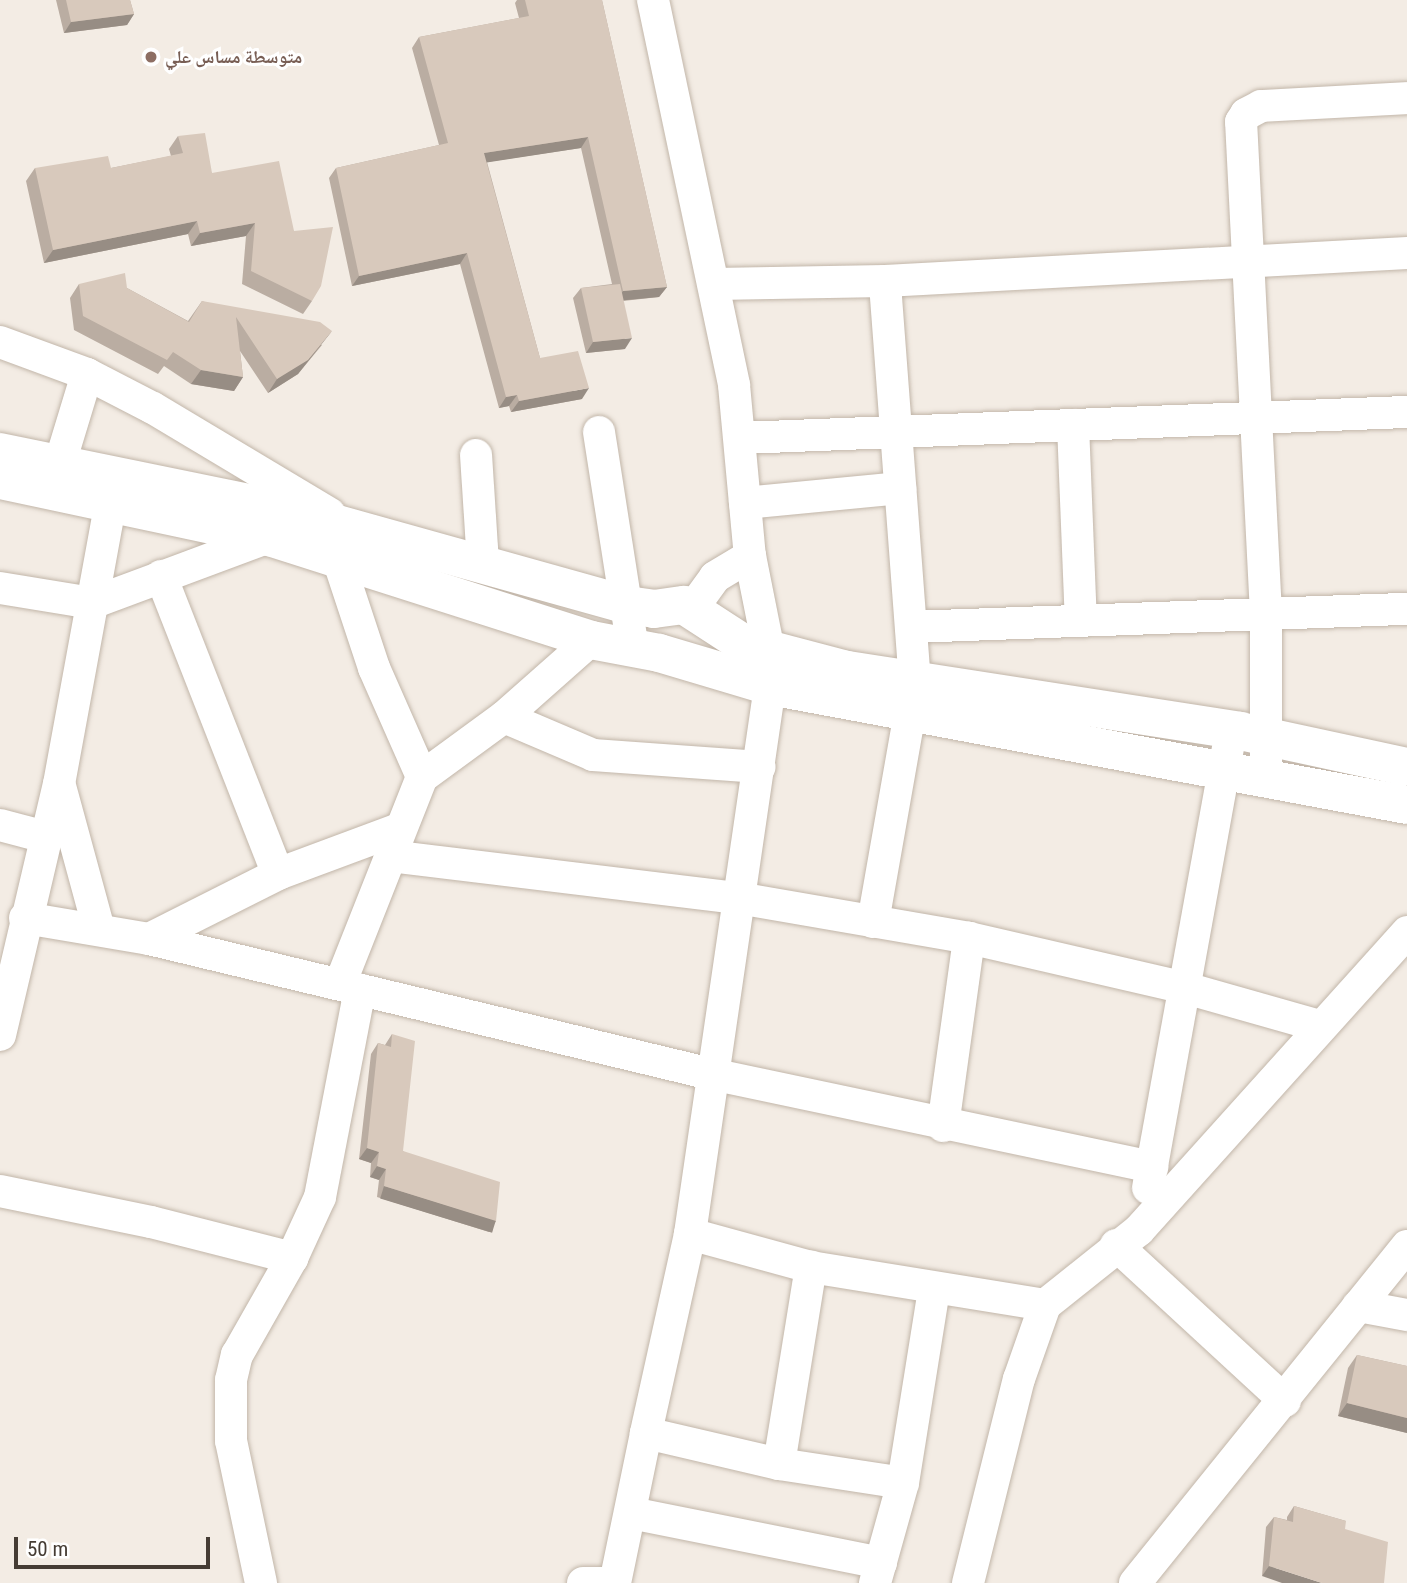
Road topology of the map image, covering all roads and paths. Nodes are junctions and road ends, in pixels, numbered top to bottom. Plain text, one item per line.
1 (653, 0) edge
2 (1407, 98) edge
3 (1407, 253) edge
4 (1245, 263) junction
5 (885, 281) junction
6 (715, 284) junction
7 (0, 342) edge
8 (87, 374) junction
9 (1407, 412) edge
10 (1255, 420) junction
11 (1073, 425) junction
12 (893, 430) junction
13 (599, 432) dead end
14 (741, 438) junction
15 (0, 452) edge
16 (477, 455) dead end
17 (56, 479) junction
18 (0, 480) edge
19 (901, 488) junction
20 (116, 492) junction
21 (745, 503) junction
22 (269, 537) junction
23 (346, 543) junction
24 (750, 556) junction
25 (483, 563) junction
26 (161, 576) junction
27 (0, 588) edge
28 (92, 603) junction
29 (627, 605) junction
30 (692, 609) junction
31 (1407, 609) edge
32 (1266, 614) junction
33 (1081, 621) junction
34 (911, 627) junction
35 (591, 640) junction
36 (633, 648) junction
37 (769, 669) junction
38 (912, 697) junction
39 (504, 716) junction
40 (1230, 730) junction
41 (1267, 757) junction
42 (760, 767) junction
43 (1407, 767) edge
44 (1224, 768) junction
45 (422, 777) junction
46 (60, 784) junction
47 (1407, 805) edge
48 (0, 825) edge
49 (45, 837) junction
50 (395, 842) junction
51 (278, 874) junction
52 (738, 898) junction
53 (25, 918) junction
54 (873, 922) junction
55 (99, 930) junction
56 (1407, 932) edge
57 (969, 938) junction
58 (149, 939) junction
59 (350, 987) junction
60 (1182, 987) junction
61 (1320, 1026) junction
62 (0, 1035) edge
63 (712, 1074) junction
64 (943, 1126) junction
65 (1152, 1167) junction
66 (0, 1191) edge
67 (690, 1234) junction
68 (1127, 1238) junction
69 (1407, 1246) edge
70 (292, 1258) junction
71 (811, 1267) junction
72 (934, 1289) junction
73 (1045, 1305) junction
74 (1358, 1306) junction
75 (1407, 1315) edge
76 (1285, 1401) junction
77 (646, 1433) junction
78 (779, 1464) junction
79 (904, 1483) junction
80 (631, 1513) junction
81 (878, 1573) edge
82 (261, 1583) edge
83 (583, 1583) edge
84 (604, 1583) edge
85 (615, 1583) edge
86 (968, 1583) edge
87 (1135, 1583) edge

1 - 6 street
2 - 4 street
3 - 4 street
4 - 5 street
4 - 10 street
5 - 6 street
5 - 12 street
6 - 14 street
7 - 8 street
8 - 17 street
8 - 23 street
9 - 10 street
10 - 11 street
10 - 32 street
11 - 12 street
11 - 33 street
12 - 14 street
12 - 19 street
13 - 29 street
14 - 21 street
15 - 17 street
16 - 25 street
17 - 18 street
17 - 20 street
19 - 21 street
19 - 34 street
20 - 22 street
20 - 23 street
20 - 28 street
21 - 24 street
22 - 23 street
22 - 26 street
23 - 25 street
23 - 35 street
23 - 45 street
24 - 30 street
24 - 37 street
25 - 29 street
26 - 28 street
26 - 51 street
27 - 28 street
28 - 46 street
29 - 30 street
29 - 36 street
30 - 37 street
31 - 32 street
32 - 33 street
32 - 41 street
33 - 34 street
34 - 38 street
35 - 36 street
35 - 39 street
36 - 37 street
37 - 38 street
37 - 42 street
38 - 40 street
38 - 44 street
38 - 54 street
39 - 42 street
39 - 45 street
40 - 41 street
40 - 44 street
41 - 43 street
41 - 44 street
41 - 47 street
42 - 52 street
44 - 60 street
45 - 50 street
46 - 49 street
46 - 55 street
48 - 49 street
49 - 53 street
50 - 51 street
50 - 52 street
50 - 59 street
51 - 58 street
52 - 54 street
52 - 63 street
53 - 55 street
53 - 62 street
54 - 57 street
55 - 58 street
56 - 61 street
57 - 60 street
57 - 64 street
58 - 59 street
59 - 63 street
59 - 70 street
60 - 61 street
60 - 65 street
61 - 68 street
63 - 64 street
63 - 67 street
64 - 65 street
65 - 68 street
66 - 70 street
67 - 71 street
67 - 77 street
68 - 73 street
68 - 76 street
69 - 74 street
70 - 82 street
71 - 72 street
71 - 78 street
72 - 73 street
72 - 79 street
73 - 86 street
74 - 75 street
74 - 76 street
76 - 87 street
77 - 78 street
77 - 80 street
78 - 79 street
79 - 81 street
80 - 81 street
80 - 85 street
83 - 84 street

